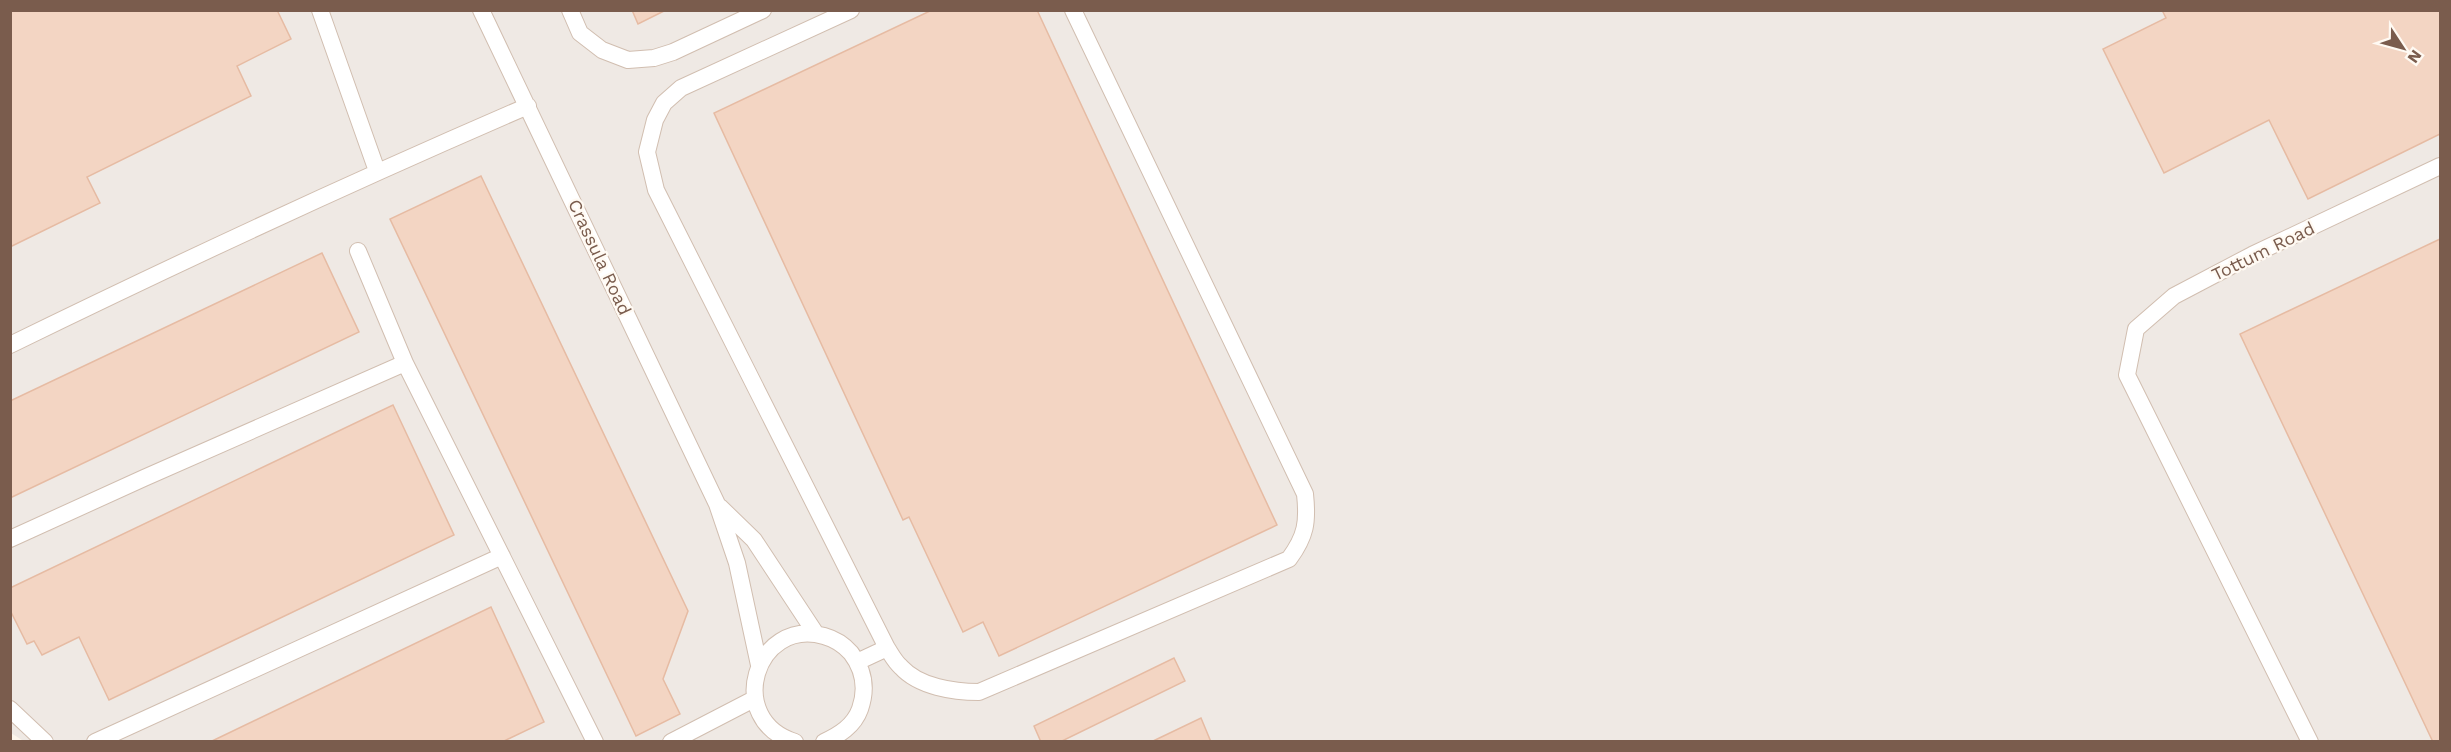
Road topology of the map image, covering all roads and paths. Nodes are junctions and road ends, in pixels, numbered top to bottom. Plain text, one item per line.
1 (320, 10) edge
2 (481, 10) edge
3 (570, 10) edge
4 (763, 10) edge
5 (851, 10) edge
6 (1073, 10) edge
7 (528, 106) junction
8 (2440, 166) edge
9 (377, 171) junction
10 (358, 251) dead end
11 (10, 345) edge
12 (405, 363) junction
13 (717, 504) junction
14 (10, 539) edge
15 (502, 556) junction
16 (816, 634) junction
17 (887, 648) junction
18 (857, 662) junction
19 (759, 665) junction
20 (754, 699) junction
21 (10, 710) edge
22 (45, 741) edge
23 (95, 741) edge
24 (595, 741) edge
25 (671, 741) edge
26 (795, 741) edge
27 (824, 741) edge
28 (2310, 741) edge

1 - 9 lane
2 - 7 lane, Crassula Road
3 - 4 lane
5 - 17 lane
6 - 17 lane
7 - 9 lane
7 - 13 lane, Crassula Road
8 - 28 lane, Tottum Road
9 - 11 lane
10 - 12 lane
12 - 14 lane
12 - 15 lane
13 - 16 lane, Crassula Road
13 - 19 lane, Crassula Road
15 - 23 lane
15 - 24 lane
16 - 18 lane
16 - 19 lane
17 - 18 lane
18 - 27 lane
19 - 20 lane, Crassula Road
20 - 25 lane
20 - 26 lane
21 - 22 lane

